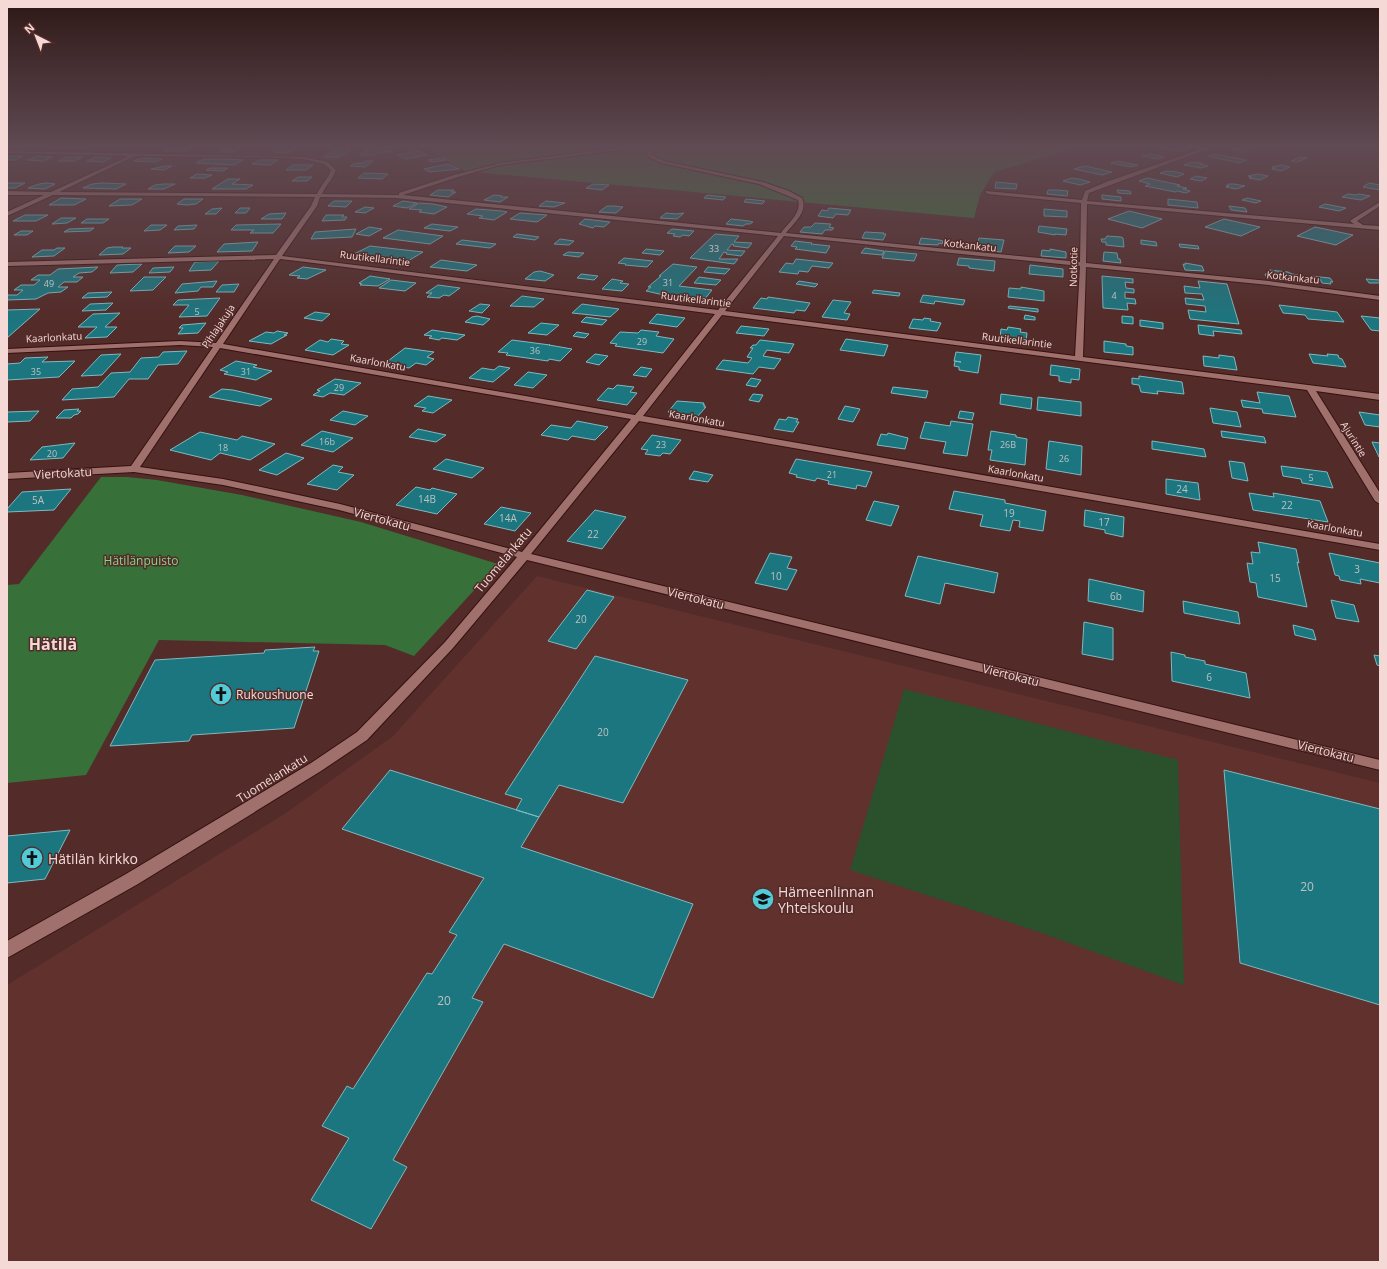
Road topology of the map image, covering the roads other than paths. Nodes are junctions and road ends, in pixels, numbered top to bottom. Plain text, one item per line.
1 (26, 205) edge
2 (314, 205) edge
3 (490, 205) edge
4 (802, 205) edge
5 (1084, 205) edge
6 (1121, 205) edge
7 (1378, 205) edge
8 (7, 214) edge
9 (1361, 226) junction
10 (1380, 228) edge
11 (783, 234) junction
12 (278, 257) junction
13 (7, 264) edge
14 (1083, 265) junction
15 (1380, 298) edge
16 (721, 313) junction
17 (218, 345) junction
18 (7, 350) edge
19 (1079, 358) junction
20 (1310, 388) junction
21 (1380, 397) edge
22 (636, 419) junction
23 (134, 469) junction
24 (7, 476) edge
25 (1380, 501) edge
26 (1380, 547) edge
27 (524, 556) junction
28 (1380, 764) edge
29 (7, 950) edge

1 - 8 street
2 - 12 street, Pihlajakuja
3 - 11 street, Kotkankatu
4 - 11 street, Tuomelankatu
5 - 14 street, Notkotie
6 - 9 street
7 - 9 street
9 - 10 street
11 - 14 street, Kotkankatu
11 - 16 street, Tuomelankatu
12 - 13 street, Ruutikellarintie
12 - 16 street, Ruutikellarintie
12 - 17 street, Pihlajakuja
14 - 15 street, Kotkankatu
14 - 19 street, Notkotie
16 - 19 street, Ruutikellarintie
16 - 22 street, Tuomelankatu
17 - 18 street, Kaarlonkatu
17 - 22 street, Kaarlonkatu
17 - 23 street, Pihlajakuja
19 - 20 street, Ruutikellarintie
20 - 21 street, Ruutikellarintie
20 - 25 street, Ajurintie
22 - 26 street, Kaarlonkatu
22 - 27 street, Tuomelankatu
23 - 24 street, Viertokatu
23 - 27 street, Viertokatu
27 - 28 street, Viertokatu
27 - 29 street, Tuomelankatu

